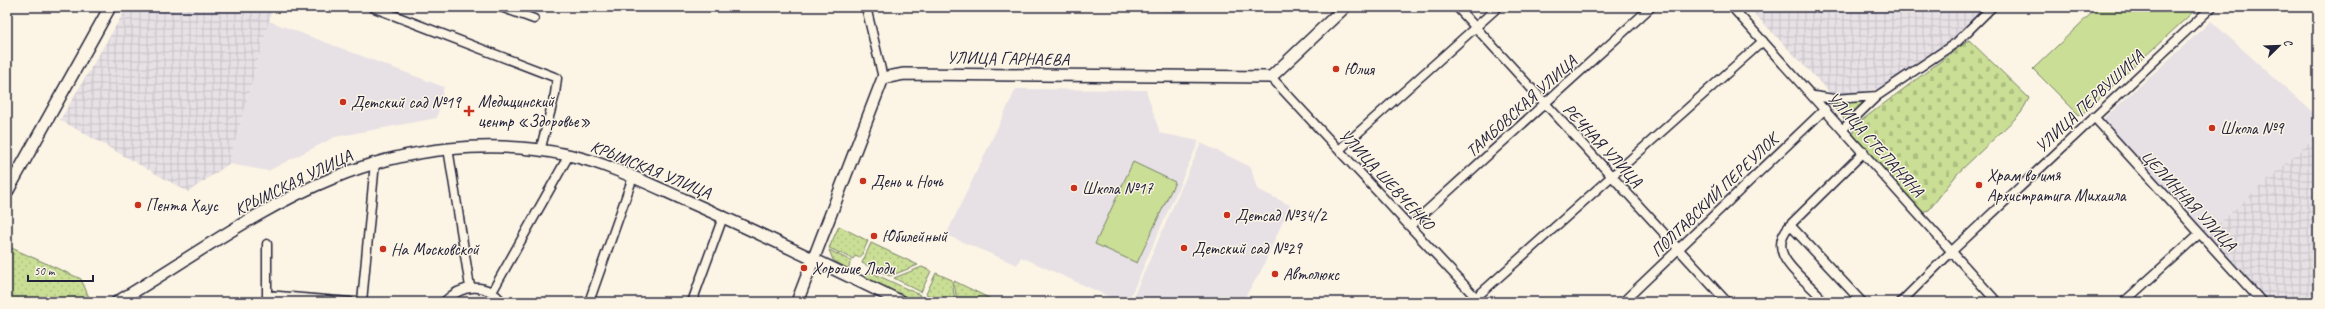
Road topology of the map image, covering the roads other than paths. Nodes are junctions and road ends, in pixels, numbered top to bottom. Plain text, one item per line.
1 (110, 7) edge
2 (372, 7) edge
3 (501, 7) edge
4 (866, 7) edge
5 (1345, 7) edge
6 (1457, 7) edge
7 (1498, 7) edge
8 (1651, 7) edge
9 (1732, 7) edge
10 (1992, 7) edge
11 (2210, 9) edge
12 (534, 20) dead end
13 (1475, 28) junction
14 (1763, 41) junction
15 (1271, 77) junction
16 (883, 78) junction
17 (1814, 96) junction
18 (1876, 96) junction
19 (1546, 105) junction
20 (1825, 109) junction
21 (2094, 117) junction
22 (1843, 129) junction
23 (448, 148) junction
24 (1339, 150) junction
25 (540, 151) junction
26 (1864, 152) junction
27 (569, 155) junction
28 (375, 162) junction
29 (1611, 176) junction
30 (633, 177) junction
31 (7, 192) edge
32 (723, 216) junction
33 (1790, 225) junction
34 (1410, 226) junction
35 (2199, 234) junction
36 (267, 244) dead end
37 (1679, 250) junction
38 (1952, 251) junction
39 (813, 259) junction
40 (470, 287) junction
41 (492, 292) junction
42 (1818, 294) dead end
43 (267, 298) edge
44 (1476, 300) edge
45 (117, 302) edge
46 (350, 302) edge
47 (362, 302) edge
48 (444, 302) edge
49 (502, 302) edge
50 (589, 302) edge
51 (692, 302) edge
52 (797, 302) edge
53 (902, 302) edge
54 (1623, 302) edge
55 (1727, 302) edge
56 (1862, 302) edge
57 (1902, 302) edge
58 (1997, 302) edge
59 (2124, 302) edge
60 (2262, 302) edge

1 - 31 main road
2 - 25 street
3 - 12 street
4 - 16 street
5 - 15 main road
6 - 13 street, РЕЧНАЯ УЛИЦА
7 - 13 street
8 - 19 street, ТАМБОВСКАЯ УЛИЦА
9 - 14 street, УЛИЦА СТЕПАНЯНА
10 - 18 street
11 - 21 street, УЛИЦА ПЕРВУШИНА
13 - 19 street, РЕЧНАЯ УЛИЦА
13 - 24 street
14 - 17 street, УЛИЦА СТЕПАНЯНА
14 - 29 street
15 - 16 main road, УЛИЦА ГАРНАЕВА
15 - 24 street, УЛИЦА ШЕВЧЕНКО
16 - 39 main road
17 - 18 street
17 - 20 street, УЛИЦА СТЕПАНЯНА
18 - 22 street
19 - 29 street, РЕЧНАЯ УЛИЦА
19 - 34 street, ТАМБОВСКАЯ УЛИЦА
20 - 22 street, УЛИЦА СТЕПАНЯНА
20 - 37 street, ПОЛТАВСКИЙ ПЕРЕУЛОК
21 - 35 street, ЦЕЛИННАЯ УЛИЦА
21 - 38 street, УЛИЦА ПЕРВУШИНА
22 - 26 street, УЛИЦА СТЕПАНЯНА
23 - 25 main road, КРЫМСКАЯ УЛИЦА
23 - 28 main road, КРЫМСКАЯ УЛИЦА
23 - 40 street
24 - 34 street, УЛИЦА ШЕВЧЕНКО
25 - 27 main road, КРЫМСКАЯ УЛИЦА
26 - 33 street
26 - 38 street, УЛИЦА СТЕПАНЯНА
27 - 30 main road, КРЫМСКАЯ УЛИЦА
27 - 41 street
28 - 45 main road, КРЫМСКАЯ УЛИЦА
28 - 47 street
29 - 37 street, РЕЧНАЯ УЛИЦА
29 - 44 street
30 - 32 main road, КРЫМСКАЯ УЛИЦА
30 - 50 street
32 - 39 main road, КРЫМСКАЯ УЛИЦА
32 - 51 street
33 - 42 street
33 - 56 street
34 - 44 street, УЛИЦА ШЕВЧЕНКО
35 - 59 street
35 - 60 street, ЦЕЛИННАЯ УЛИЦА
36 - 43 street
37 - 54 street, ПОЛТАВСКИЙ ПЕРЕУЛОК
37 - 55 street, РЕЧНАЯ УЛИЦА
38 - 57 street, УЛИЦА ПЕРВУШИНА
38 - 58 street, УЛИЦА СТЕПАНЯНА
39 - 52 main road
39 - 53 main road, КРЫМСКАЯ УЛИЦА
40 - 41 street
40 - 48 street
41 - 49 street
43 - 46 street

